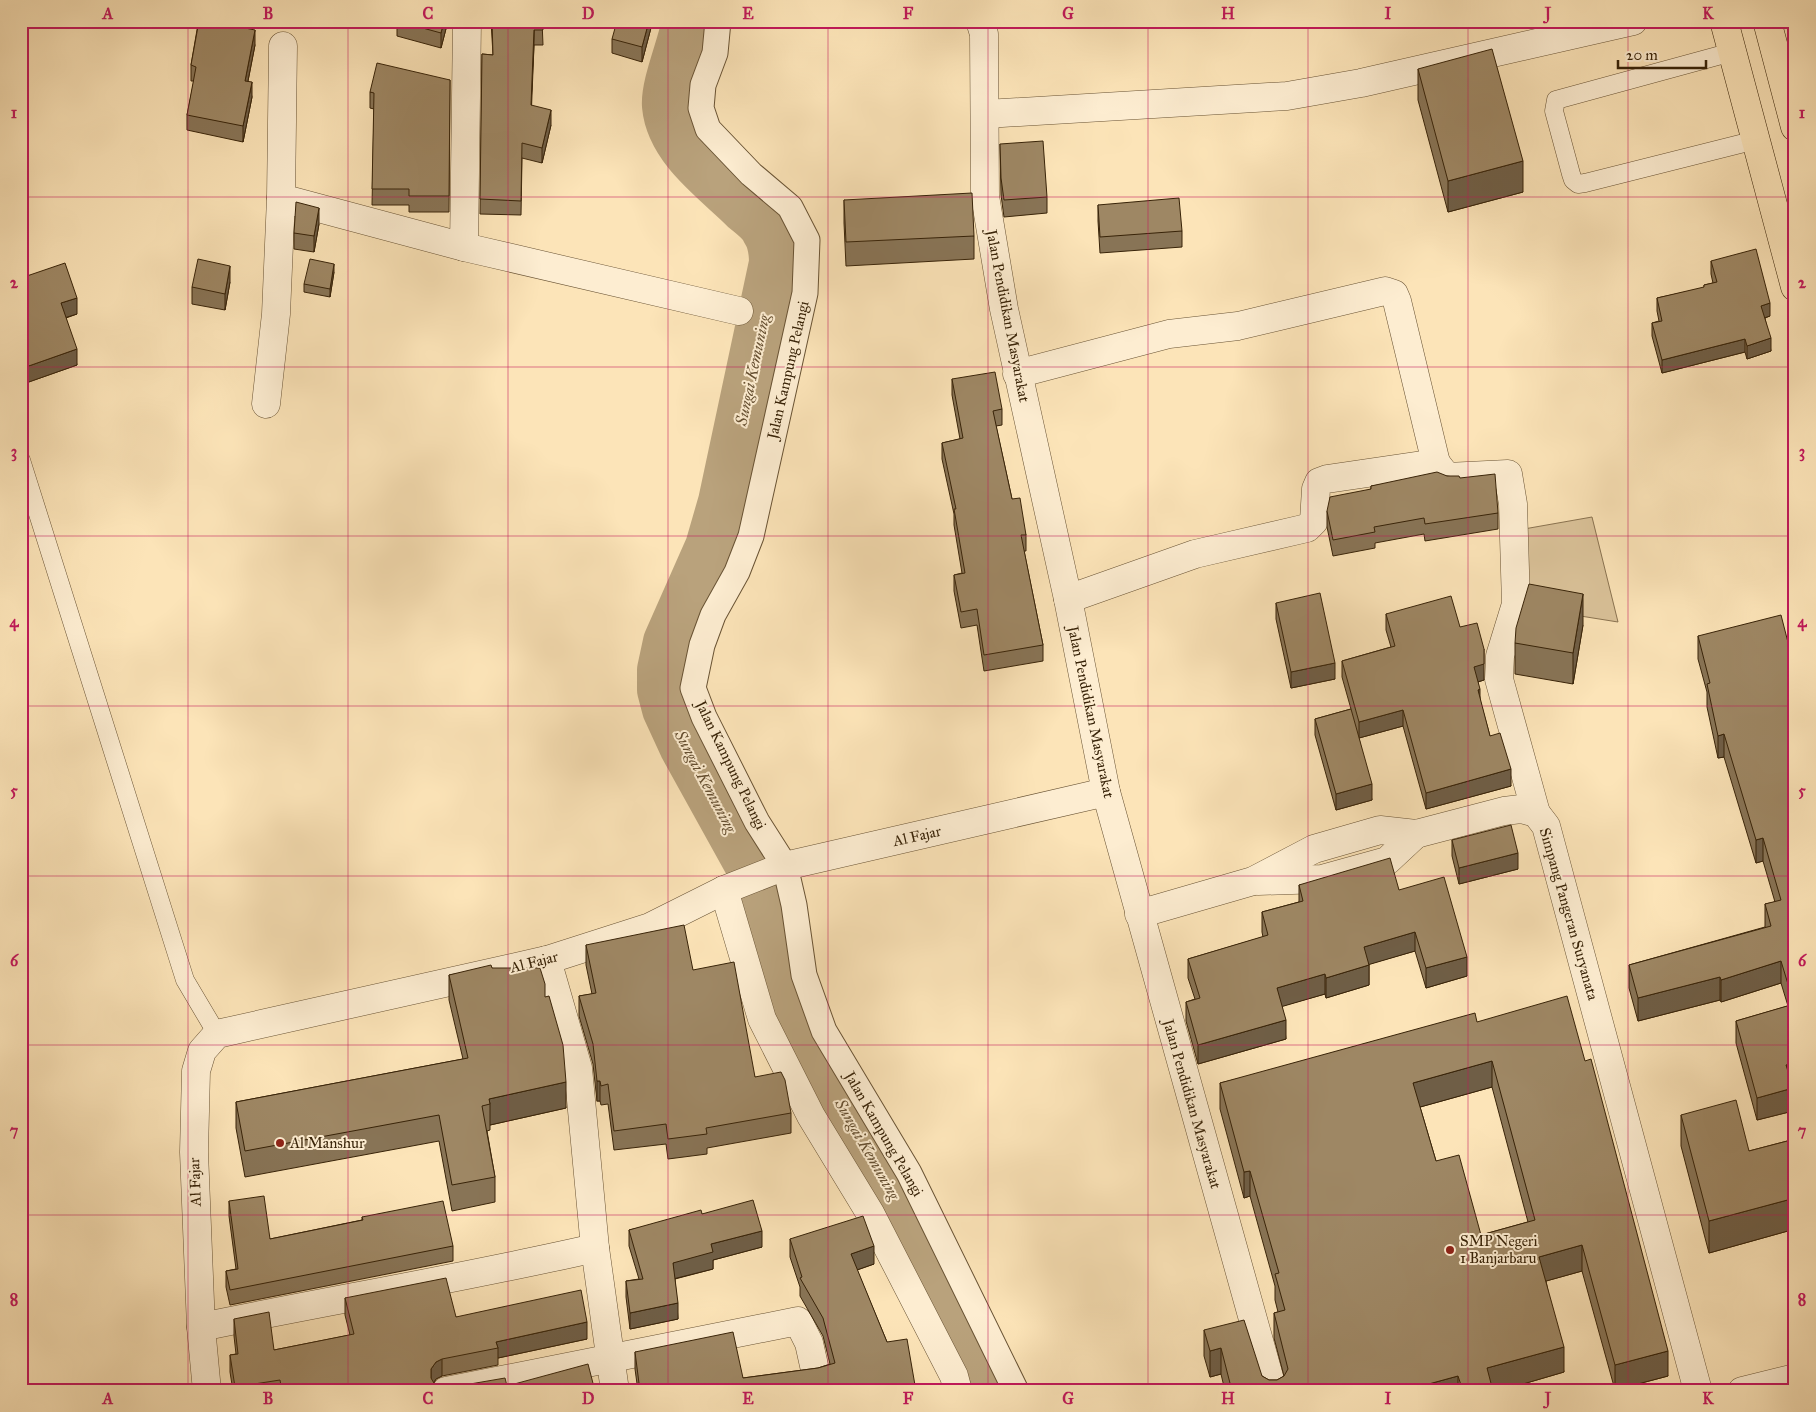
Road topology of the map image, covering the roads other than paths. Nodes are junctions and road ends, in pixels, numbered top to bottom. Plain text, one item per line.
1 (467, 21) edge
2 (718, 21) edge
3 (980, 21) edge
4 (1633, 21) edge
5 (1724, 21) edge
6 (1767, 21) edge
7 (283, 46) dead end
8 (1732, 52) junction
9 (986, 114) junction
10 (1795, 125) edge
11 (1756, 140) junction
12 (281, 198) junction
13 (464, 247) junction
14 (1795, 287) edge
15 (739, 310) dead end
16 (1018, 374) junction
17 (266, 404) dead end
18 (21, 460) edge
19 (1436, 463) junction
20 (1068, 599) junction
21 (1106, 792) junction
22 (1536, 812) junction
23 (782, 868) junction
24 (729, 888) junction
25 (1139, 914) junction
26 (547, 960) junction
27 (217, 1034) junction
28 (595, 1248) junction
29 (201, 1327) junction
30 (611, 1357) junction
31 (815, 1370) edge
32 (1795, 1378) edge
33 (207, 1391) edge
34 (446, 1391) edge
35 (616, 1391) edge
36 (958, 1391) edge
37 (1016, 1391) edge
38 (1273, 1391) edge
39 (1698, 1391) edge
40 (1742, 1391) edge

1 - 13 street
2 - 23 street, Jalan Kampung Pelangi
3 - 9 street, Jalan Pendidikan Masyarakat
4 - 9 street
5 - 8 highway
6 - 10 highway
7 - 12 street
8 - 11 highway
8 - 11 lane
9 - 16 street, Jalan Pendidikan Masyarakat
11 - 14 highway
12 - 13 street
12 - 17 street
13 - 15 street
16 - 19 street
16 - 20 street, Jalan Pendidikan Masyarakat
18 - 27 lane
19 - 20 street
19 - 22 street
20 - 21 street, Jalan Pendidikan Masyarakat
21 - 23 street, Al Fajar
21 - 25 street, Jalan Pendidikan Masyarakat
22 - 25 street, Simpang Pangeran Suryanata
22 - 39 street, Simpang Pangeran Suryanata
23 - 24 street, Al Fajar
23 - 37 street, Jalan Kampung Pelangi
24 - 26 street, Al Fajar
24 - 36 street
25 - 38 street, Jalan Pendidikan Masyarakat
26 - 27 street, Al Fajar
26 - 28 street
27 - 29 street, Al Fajar
28 - 29 street
28 - 30 street
29 - 33 street, Al Fajar
30 - 31 street
30 - 34 street
30 - 35 street
32 - 40 street

